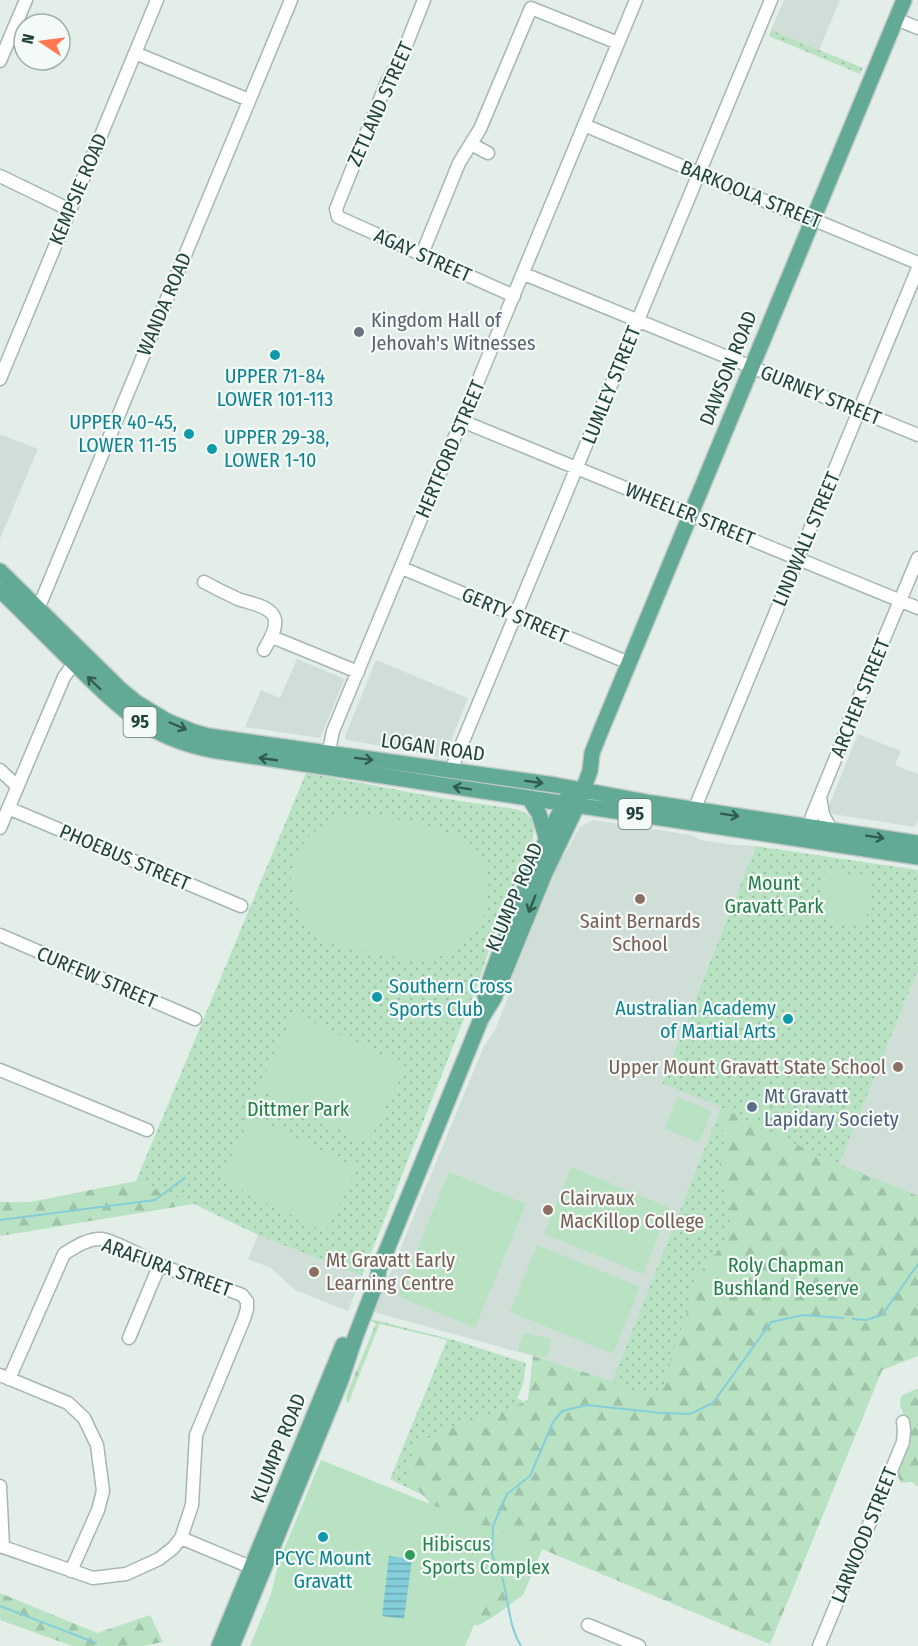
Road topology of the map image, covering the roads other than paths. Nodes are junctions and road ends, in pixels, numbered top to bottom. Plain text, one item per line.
1 (26, 0) edge
2 (157, 0) edge
3 (291, 0) edge
4 (424, 0) edge
5 (636, 0) edge
6 (771, 0) edge
7 (904, 0) edge
8 (896, 19) junction
9 (918, 28) edge
10 (618, 43) junction
11 (135, 53) junction
12 (0, 61) edge
13 (249, 99) junction
14 (584, 125) junction
15 (471, 144) junction
16 (488, 153) dead end
17 (699, 174) junction
18 (0, 176) edge
19 (336, 209) joint
20 (70, 210) junction
21 (813, 221) junction
22 (422, 254) junction
23 (918, 263) edge
24 (918, 268) edge
25 (524, 274) junction
26 (514, 296) junction
27 (637, 321) junction
28 (751, 367) junction
29 (0, 379) edge
30 (859, 410) junction
31 (462, 421) junction
32 (918, 435) edge
33 (576, 468) junction
34 (691, 514) junction
35 (798, 558) junction
36 (918, 558) edge
37 (402, 568) junction
38 (0, 571) edge
39 (204, 582) dead end
40 (0, 590) edge
41 (900, 601) junction
42 (918, 608) edge
43 (38, 609) junction
44 (515, 615) junction
45 (272, 637) junction
46 (264, 650) dead end
47 (78, 658) junction
48 (629, 663) junction
49 (358, 672) junction
50 (327, 760) junction
51 (0, 770) edge
52 (451, 770) junction
53 (17, 786) junction
54 (577, 790) junction
55 (820, 796) junction
56 (529, 798) junction
57 (571, 805) junction
58 (8, 808) junction
59 (694, 810) junction
60 (0, 828) edge
61 (832, 831) junction
62 (808, 834) junction
63 (546, 837) junction
64 (918, 843) edge
65 (918, 857) edge
66 (241, 906) dead end
67 (0, 935) edge
68 (195, 1019) dead end
69 (481, 1019) junction
70 (0, 1070) edge
71 (147, 1130) dead end
72 (160, 1264) junction
73 (129, 1338) dead end
74 (4, 1377) edge
75 (903, 1422) dead end
76 (0, 1486) edge
77 (181, 1538) junction
78 (2, 1547) edge
79 (257, 1569) junction
80 (72, 1571) junction
81 (588, 1625) dead end
82 (219, 1646) edge
83 (232, 1646) edge
84 (639, 1646) edge
85 (819, 1646) edge

1 - 12 street
2 - 11 street, KEMPSIE ROAD
3 - 13 street, WANDA ROAD
4 - 19 street, ZETLAND STREET
5 - 10 street, HERTFORD STREET
6 - 17 street, LUMLEY STREET
7 - 8 main road, DAWSON ROAD
8 - 9 street
8 - 21 main road, DAWSON ROAD
10 - 14 street, HERTFORD STREET
10 - 15 street
11 - 13 street
11 - 20 street, KEMPSIE ROAD
13 - 43 street, WANDA ROAD
14 - 17 street, BARKOOLA STREET
14 - 25 street, HERTFORD STREET
15 - 16 street
15 - 22 street
17 - 21 street, BARKOOLA STREET
17 - 27 street, LUMLEY STREET
18 - 20 street
19 - 22 street, AGAY STREET
20 - 29 street, KEMPSIE ROAD
21 - 23 street, BARKOOLA STREET
21 - 28 main road, DAWSON ROAD
22 - 26 street, AGAY STREET
24 - 30 street, LINDWALL STREET
25 - 26 street, HERTFORD STREET
25 - 27 street, GURNEY STREET
26 - 31 street, HERTFORD STREET
27 - 28 street, GURNEY STREET
27 - 33 street, LUMLEY STREET
28 - 30 street, GURNEY STREET
28 - 34 main road, DAWSON ROAD
30 - 32 street, GURNEY STREET
30 - 35 street, LINDWALL STREET
31 - 33 street, WHEELER STREET
31 - 37 street, HERTFORD STREET
33 - 34 street, WHEELER STREET
33 - 44 street, LUMLEY STREET
34 - 35 street, WHEELER STREET
34 - 48 main road, DAWSON ROAD
35 - 41 street, WHEELER STREET
35 - 59 street, LINDWALL STREET
36 - 41 street, ARCHER STREET
37 - 44 street, GERTY STREET
37 - 49 street, HERTFORD STREET
38 - 43 main road, LOGAN ROAD / 95
39 - 45 street
40 - 47 main road, LOGAN ROAD / 95
41 - 42 street, WHEELER STREET
41 - 55 street, ARCHER STREET
43 - 47 main road, LOGAN ROAD / 95
44 - 48 street, GERTY STREET
44 - 52 street, LUMLEY STREET
45 - 46 street
45 - 49 street
47 - 50 main road, LOGAN ROAD / 95
47 - 53 street
48 - 54 main road, DAWSON ROAD
49 - 50 street, HERTFORD STREET
50 -> 52 main road, LOGAN ROAD / 95
56 -> 50 main road, LOGAN ROAD / 95
51 - 53 street
52 -> 54 main road, LOGAN ROAD / 95
53 - 58 street
54 - 57 main road, KLUMPP ROAD
54 - 59 main road, LOGAN ROAD / 95
55 - 61 street
55 - 62 street, ARCHER STREET
56 - 57 main road, LOGAN ROAD / 95
56 - 63 main road
57 - 62 main road, LOGAN ROAD / 95
57 - 63 main road, KLUMPP ROAD
57 -> 69 main road, KLUMPP ROAD
58 - 60 street
58 - 66 street, PHOEBUS STREET
59 -> 62 main road, LOGAN ROAD / 95
61 - 62 main road, LOGAN ROAD / 95
61 -> 64 main road, LOGAN ROAD / 95
62 - 65 main road, LOGAN ROAD / 95
63 - 69 main road, KLUMPP ROAD
67 - 68 street, CURFEW STREET
69 - 79 main road, KLUMPP ROAD
70 - 71 street
72 - 73 street
72 - 74 street, ARAFURA STREET
72 - 77 street, ARAFURA STREET
74 - 80 street
75 - 85 street, LARWOOD STREET
76 - 78 street
77 - 79 street
77 - 80 street, ARAFURA STREET
78 - 80 street, ARAFURA STREET
79 - 82 main road, KLUMPP ROAD
79 - 83 main road, KLUMPP ROAD
81 - 84 street

